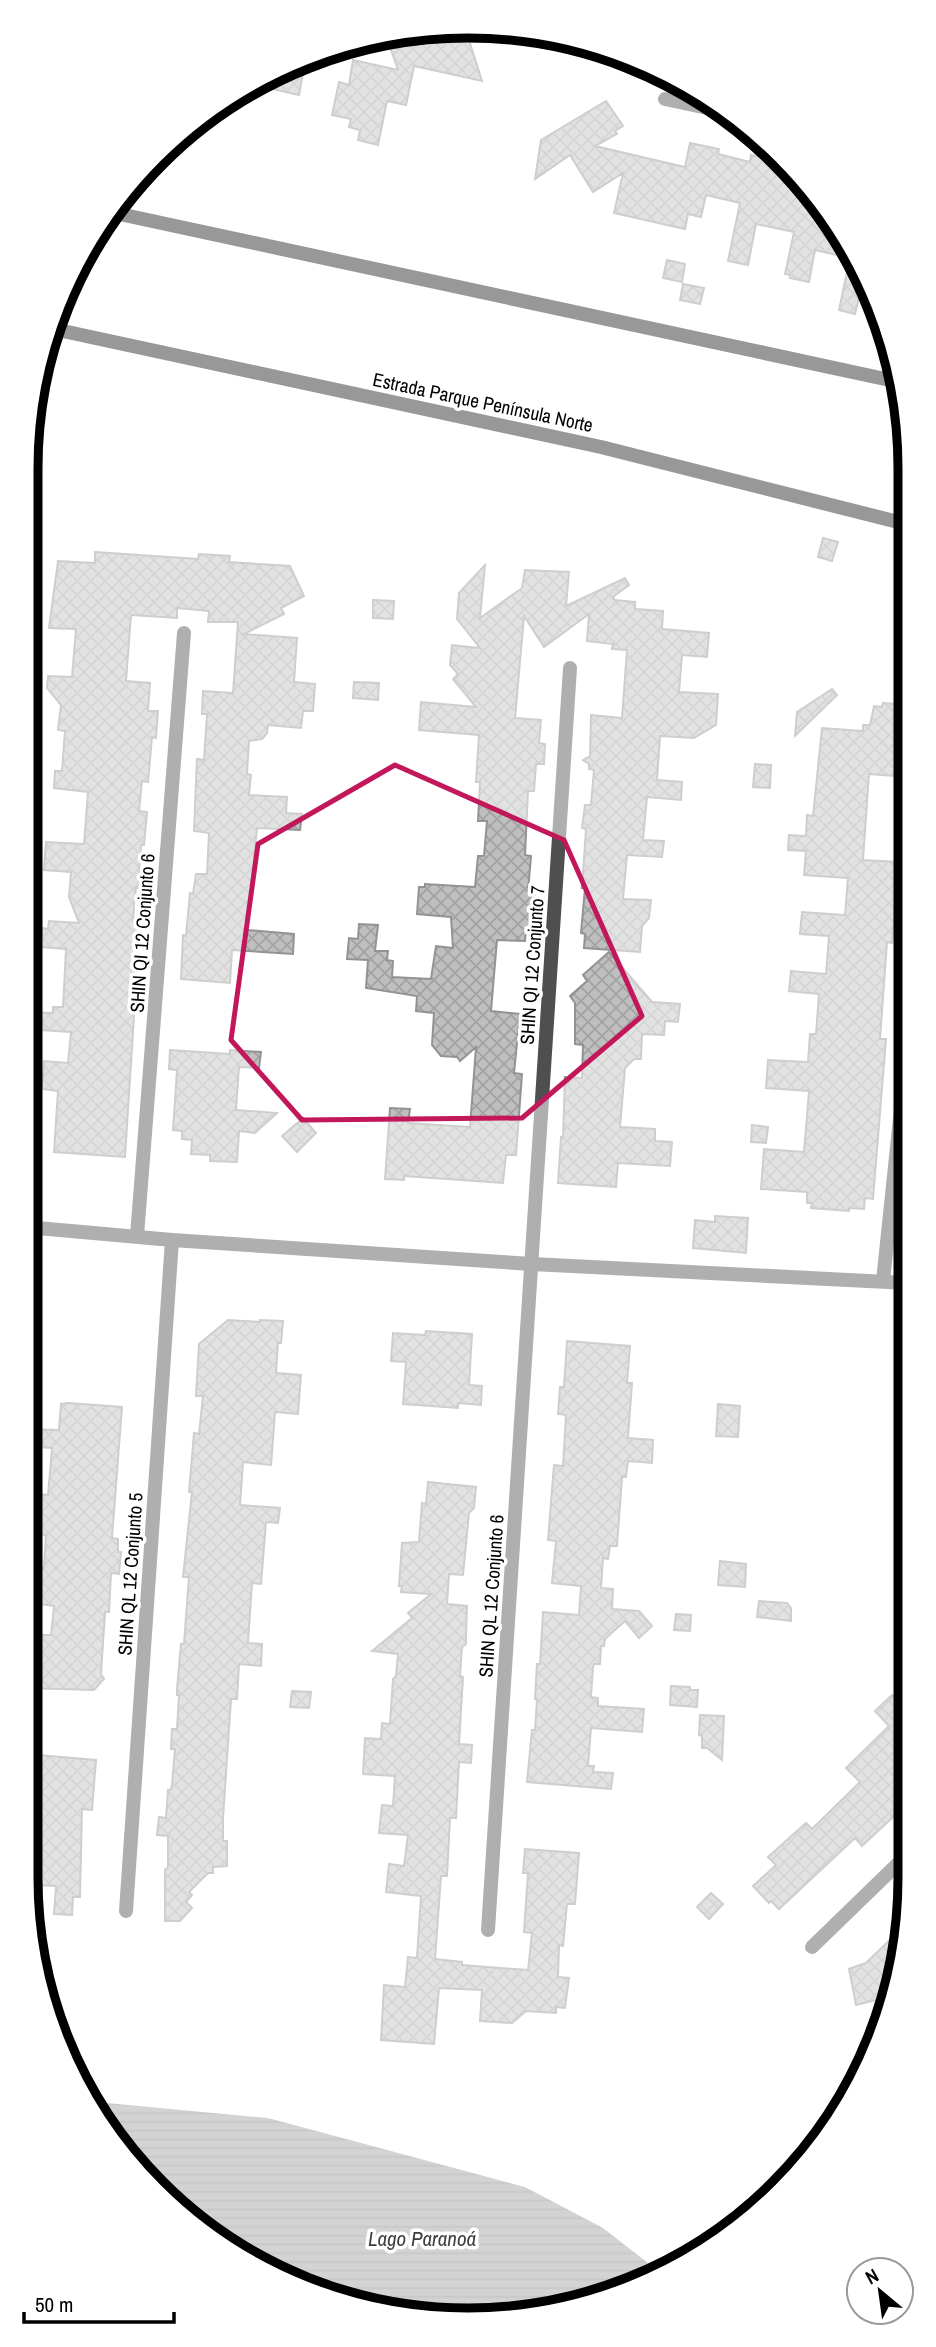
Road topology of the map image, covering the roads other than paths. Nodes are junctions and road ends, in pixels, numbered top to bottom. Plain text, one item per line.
1 (666, 99) dead end
2 (699, 106) edge
3 (122, 214) edge
4 (61, 331) edge
5 (888, 380) edge
6 (898, 522) edge
7 (184, 633) dead end
8 (570, 668) dead end
9 (898, 1138) edge
10 (38, 1228) edge
11 (137, 1236) junction
12 (173, 1240) junction
13 (532, 1264) junction
14 (883, 1281) junction
15 (898, 1282) edge
16 (898, 1865) edge
17 (126, 1910) dead end
18 (488, 1930) dead end
19 (812, 1947) dead end

1 - 2 street
3 - 5 main road
4 - 6 main road, Estrada Parque Península Norte
7 - 11 street, SHIN QI 12 Conjunto 6
8 - 13 street, SHIN QI 12 Conjunto 7
9 - 14 street
10 - 11 street
11 - 12 street
12 - 13 street
12 - 17 street, SHIN QL 12 Conjunto 5
13 - 14 street
13 - 18 street, SHIN QL 12 Conjunto 6
14 - 15 street
16 - 19 street

